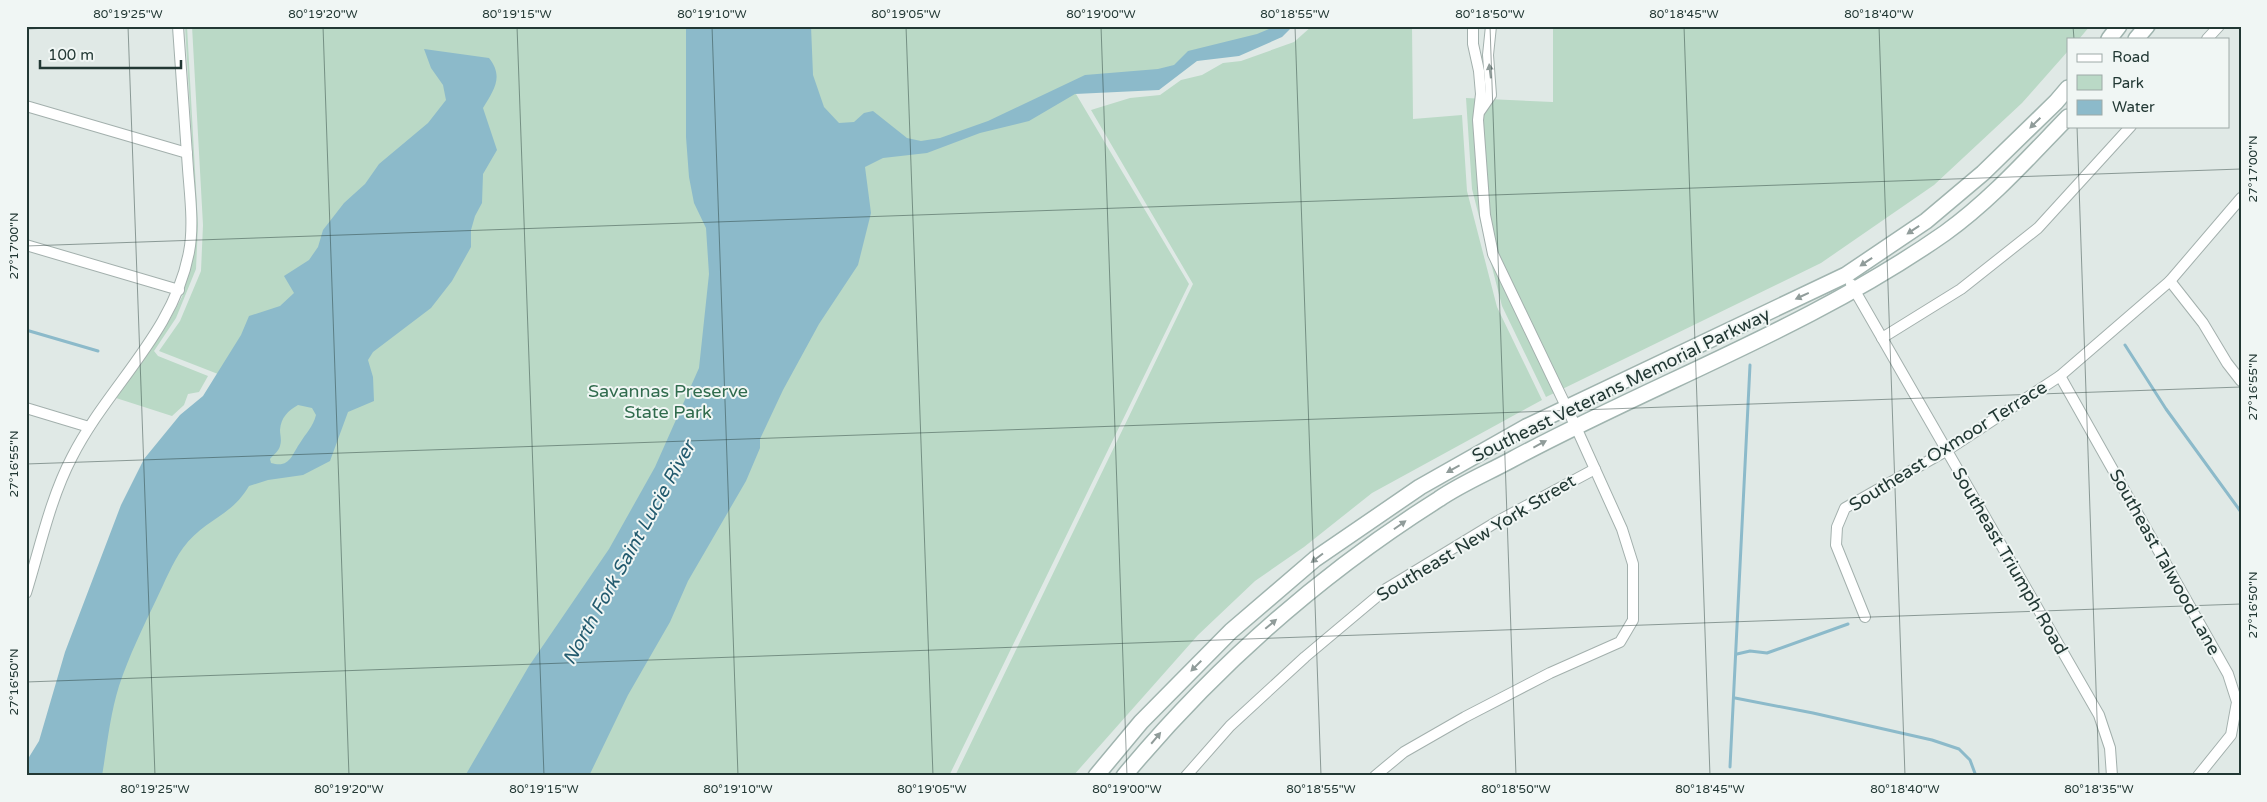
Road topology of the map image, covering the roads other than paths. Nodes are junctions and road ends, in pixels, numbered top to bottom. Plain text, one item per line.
1 (178, 26) edge
2 (1473, 26) edge
3 (1491, 26) edge
4 (2119, 26) edge
5 (2147, 26) edge
6 (2219, 26) edge
7 (2110, 38) edge
8 (2137, 38) edge
9 (2209, 38) edge
10 (2067, 89) edge
11 (26, 106) edge
12 (1480, 112) junction
13 (2067, 118) edge
14 (2128, 128) edge
15 (187, 153) junction
16 (2241, 198) edge
17 (26, 244) edge
18 (1846, 275) junction
19 (2170, 281) junction
20 (179, 290) junction
21 (1854, 290) junction
22 (1882, 338) junction
23 (2060, 376) junction
24 (2241, 381) edge
25 (26, 408) edge
26 (1567, 408) junction
27 (1575, 425) junction
28 (89, 427) junction
29 (1946, 451) junction
30 (1595, 468) junction
31 (26, 593) edge
32 (1864, 617) dead end
33 (1096, 776) edge
34 (1124, 776) edge
35 (1186, 776) edge
36 (1374, 776) edge
37 (2112, 776) edge
38 (2198, 776) edge

1 - 15 street
2 - 12 street
12 -> 3 street
4 - 7 main road
5 - 8 main road
6 - 9 street
10 -> 18 main road, Southeast Veterans Memorial Parkway
11 - 15 street
12 - 26 street
13 - 21 main road, Southeast Veterans Memorial Parkway
14 - 22 street
15 - 20 street
16 - 19 street, Southeast Oxmoor Terrace
17 - 20 street
18 - 21 street, Southeast Triumph Road
18 -> 26 main road, Southeast Veterans Memorial Parkway
19 - 23 street, Southeast Oxmoor Terrace
19 - 24 street
20 - 28 street
21 - 22 street, Southeast Triumph Road
21 - 27 main road, Southeast Veterans Memorial Parkway
22 - 29 street, Southeast Triumph Road
23 - 29 street, Southeast Oxmoor Terrace
23 - 38 street, Southeast Talwood Lane
25 - 28 street
26 - 27 street
26 -> 33 main road, Southeast Veterans Memorial Parkway
27 - 30 street
34 -> 27 main road, Southeast Veterans Memorial Parkway
28 - 31 street
29 - 32 street, Southeast Oxmoor Terrace
29 - 37 street, Southeast Triumph Road
30 - 35 street, Southeast New York Street
30 - 36 street

